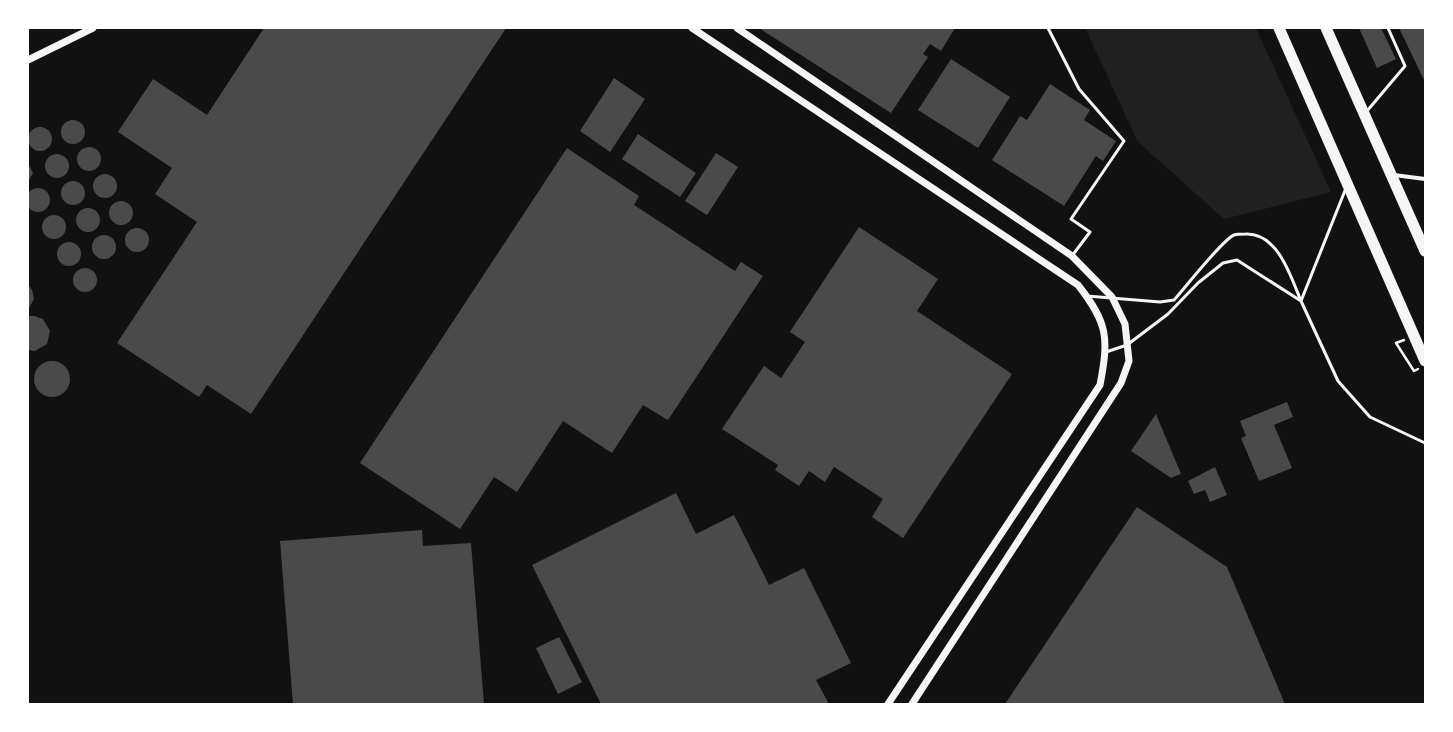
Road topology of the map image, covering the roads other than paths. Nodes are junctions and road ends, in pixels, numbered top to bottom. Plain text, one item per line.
1 (94, 28) edge
2 (692, 28) edge
3 (737, 28) edge
4 (1048, 28) edge
5 (1279, 28) edge
6 (1326, 28) edge
7 (1388, 28) edge
8 (28, 60) edge
9 (1364, 114) junction
10 (1391, 174) junction
11 (1425, 179) edge
12 (1348, 184) junction
13 (1425, 251) edge
14 (1072, 256) junction
15 (1087, 296) junction
16 (1112, 297) junction
17 (1301, 300) junction
18 (1127, 345) junction
19 (1106, 352) junction
20 (1425, 360) edge
21 (1425, 444) edge
22 (888, 704) edge
23 (912, 704) edge

1 - 8 street
2 - 15 street
3 - 14 street
4 - 14 lane
5 - 12 highway
6 - 9 highway
7 - 9 lane
9 - 10 highway
10 - 11 street
10 - 13 highway
12 - 17 lane
12 - 20 highway
14 - 16 street
15 - 16 lane
15 - 19 street
16 - 17 lane
16 - 18 street
17 - 18 lane
17 - 21 lane
18 - 19 lane
18 - 23 street
19 - 22 street

